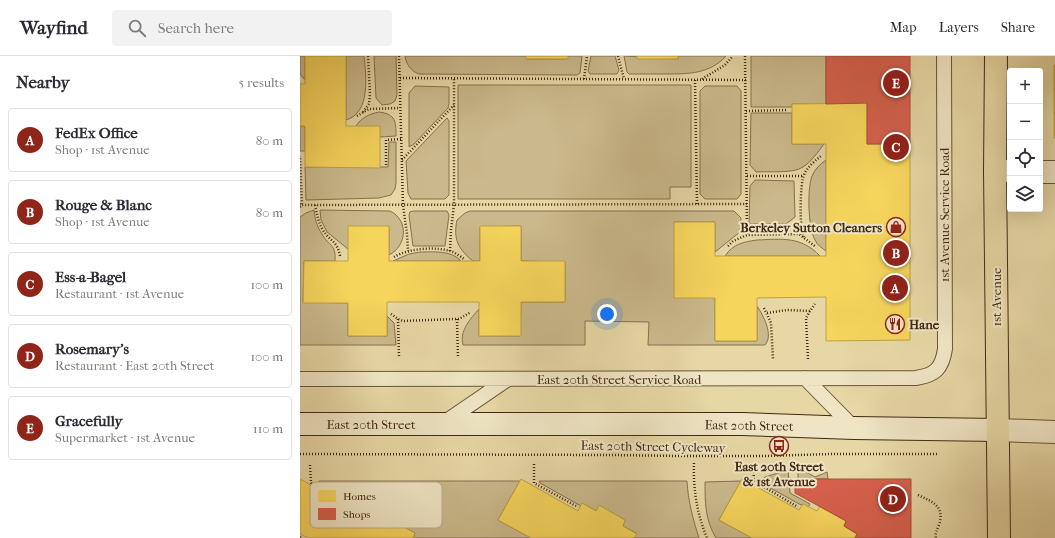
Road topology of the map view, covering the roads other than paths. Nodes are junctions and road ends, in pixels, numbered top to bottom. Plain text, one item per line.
1 (944, 56) edge
2 (996, 56) edge
3 (1003, 171) edge
4 (1043, 172) edge
5 (1055, 172) edge
6 (936, 371) joint
7 (806, 378) junction
8 (300, 379) edge
9 (508, 379) junction
10 (300, 424) edge
11 (442, 424) junction
12 (854, 428) junction
13 (998, 430) junction
14 (1055, 432) edge
15 (999, 538) edge

1 - 6 lane, 1st Avenue Service Road
2 - 3 main road, 1st Avenue
3 - 13 main road, 1st Avenue
4 - 5 street
6 - 7 lane, East 20th Street Service Road
7 - 9 lane, East 20th Street Service Road
7 - 12 lane
8 - 9 lane, East 20th Street Service Road
9 - 11 lane
10 - 11 street, East 20th Street
11 - 12 street, East 20th Street
12 - 13 street, East 20th Street
13 - 14 street, East 20th Street
13 - 15 main road, 1st Avenue

